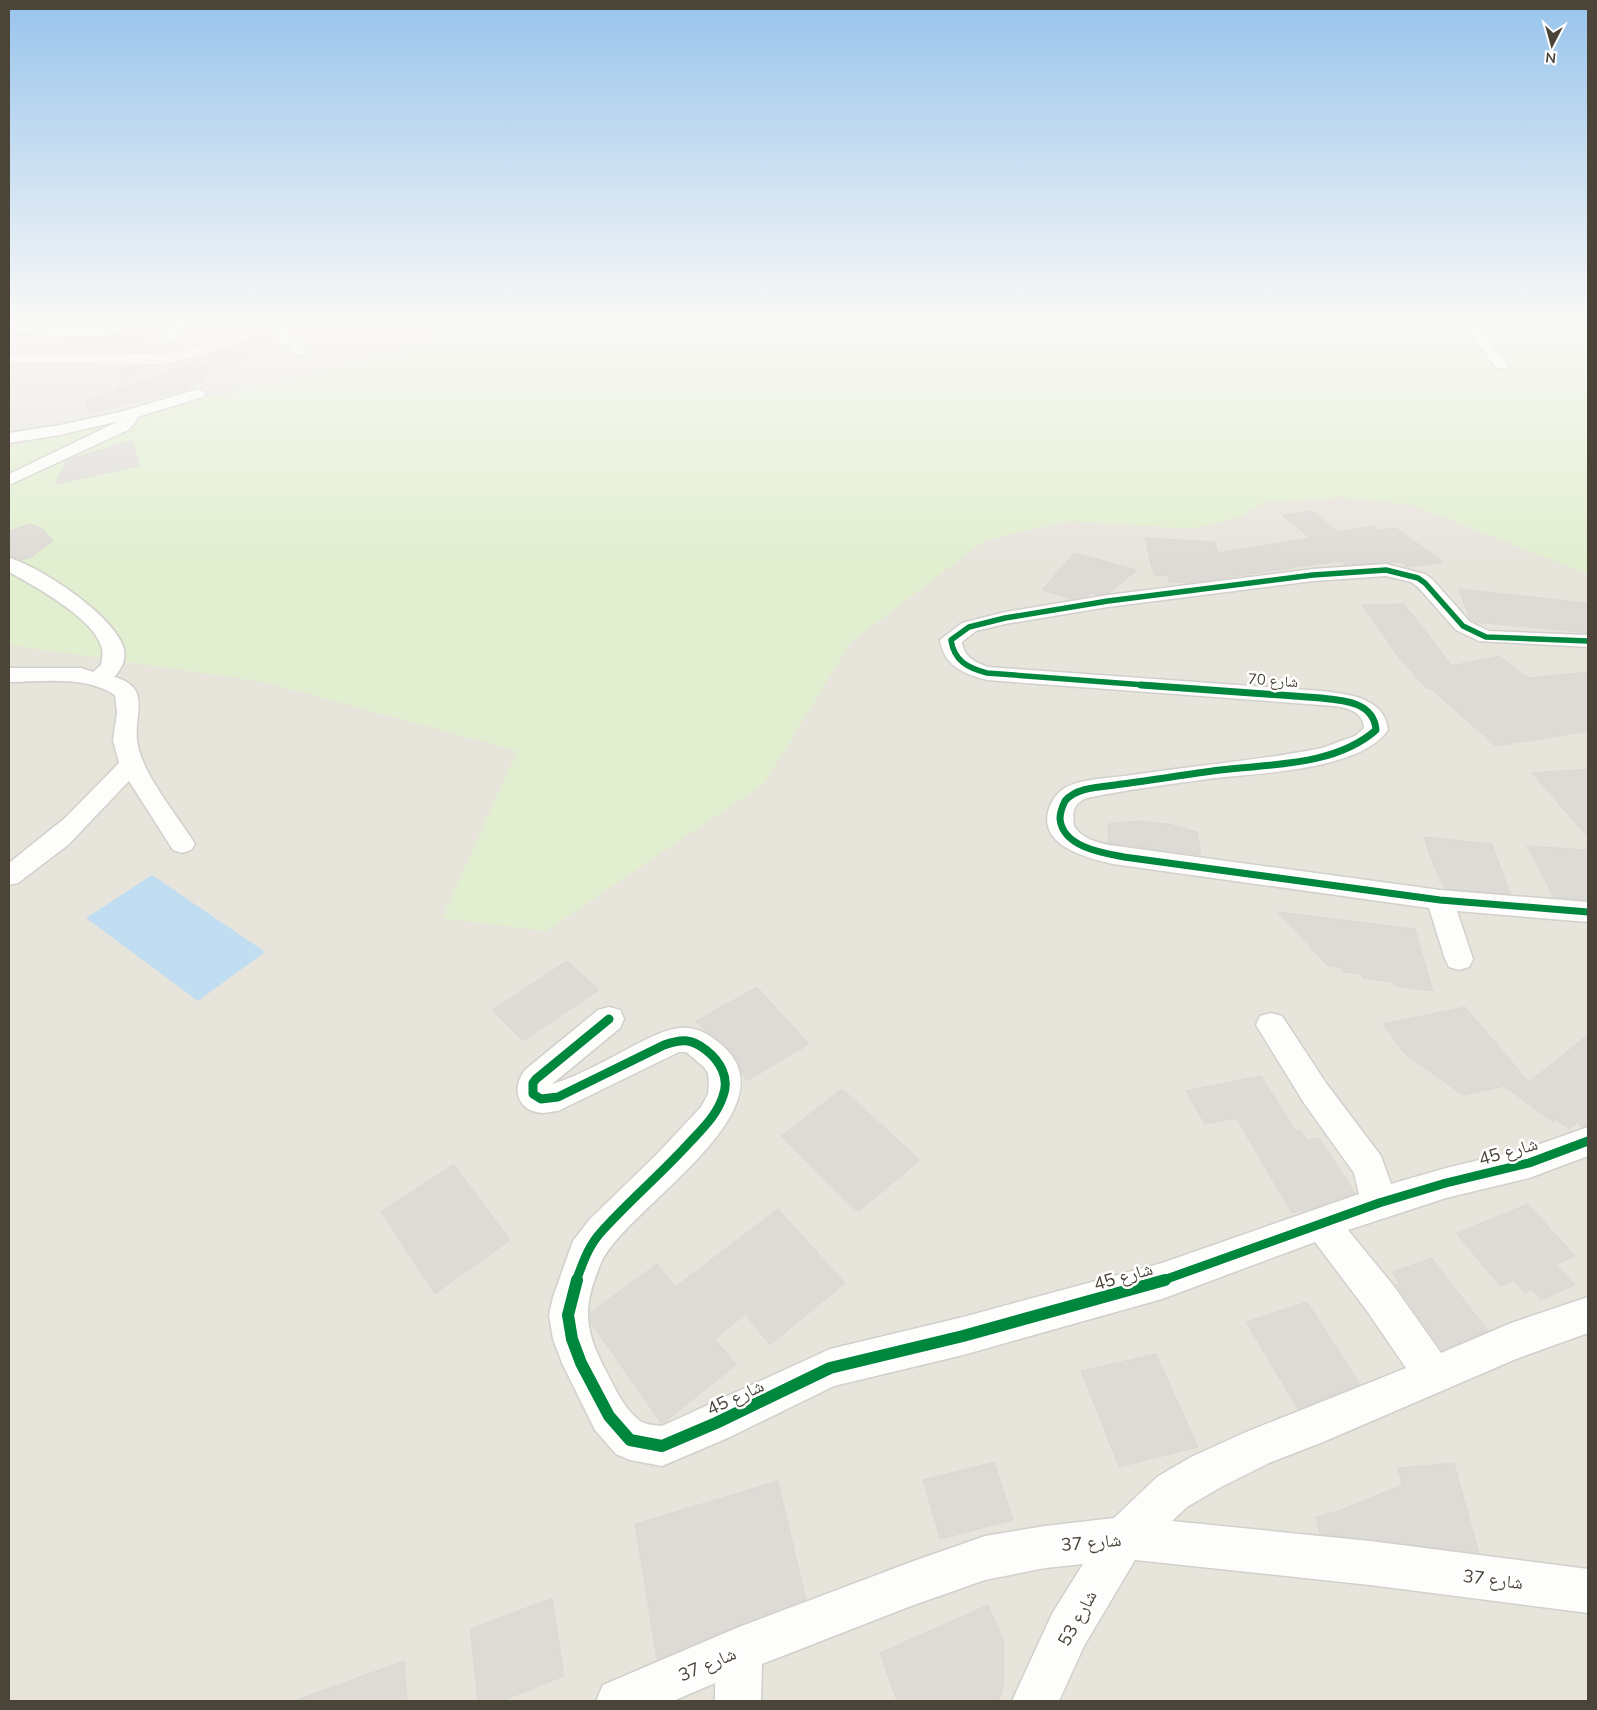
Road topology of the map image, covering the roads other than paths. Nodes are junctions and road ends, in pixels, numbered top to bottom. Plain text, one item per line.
1 (169, 403) edge
2 (125, 416) junction
3 (9, 438) edge
4 (9, 480) edge
5 (9, 564) edge
6 (1588, 641) edge
7 (9, 675) edge
8 (98, 679) junction
9 (131, 764) junction
10 (182, 844) dead end
11 (9, 876) edge
12 (1440, 900) junction
13 (1588, 912) edge
14 (1459, 959) dead end
15 (609, 1019) dead end
16 (1271, 1025) dead end
17 (1588, 1141) edge
18 (1379, 1203) junction
19 (1321, 1223) junction
20 (1588, 1315) edge
21 (1434, 1376) junction
22 (1124, 1538) junction
23 (1588, 1591) edge
24 (739, 1650) junction
25 (619, 1701) edge
26 (738, 1701) edge
27 (1035, 1701) edge

1 - 2 street
2 - 3 street
2 - 4 street
5 - 8 street
6 - 12 street, شارع 70
7 - 8 street
8 - 9 street
9 - 10 street
9 - 11 street
12 - 13 street, شارع 70
12 - 14 street
15 - 19 street, شارع 45
16 - 18 street
17 - 18 street, شارع 45
18 - 19 street, شارع 45
19 - 21 street
20 - 21 street
21 - 22 street
22 - 23 street, شارع 37
22 - 24 street, شارع 37
22 - 27 street, شارع 53
24 - 25 street, شارع 37
24 - 26 street

